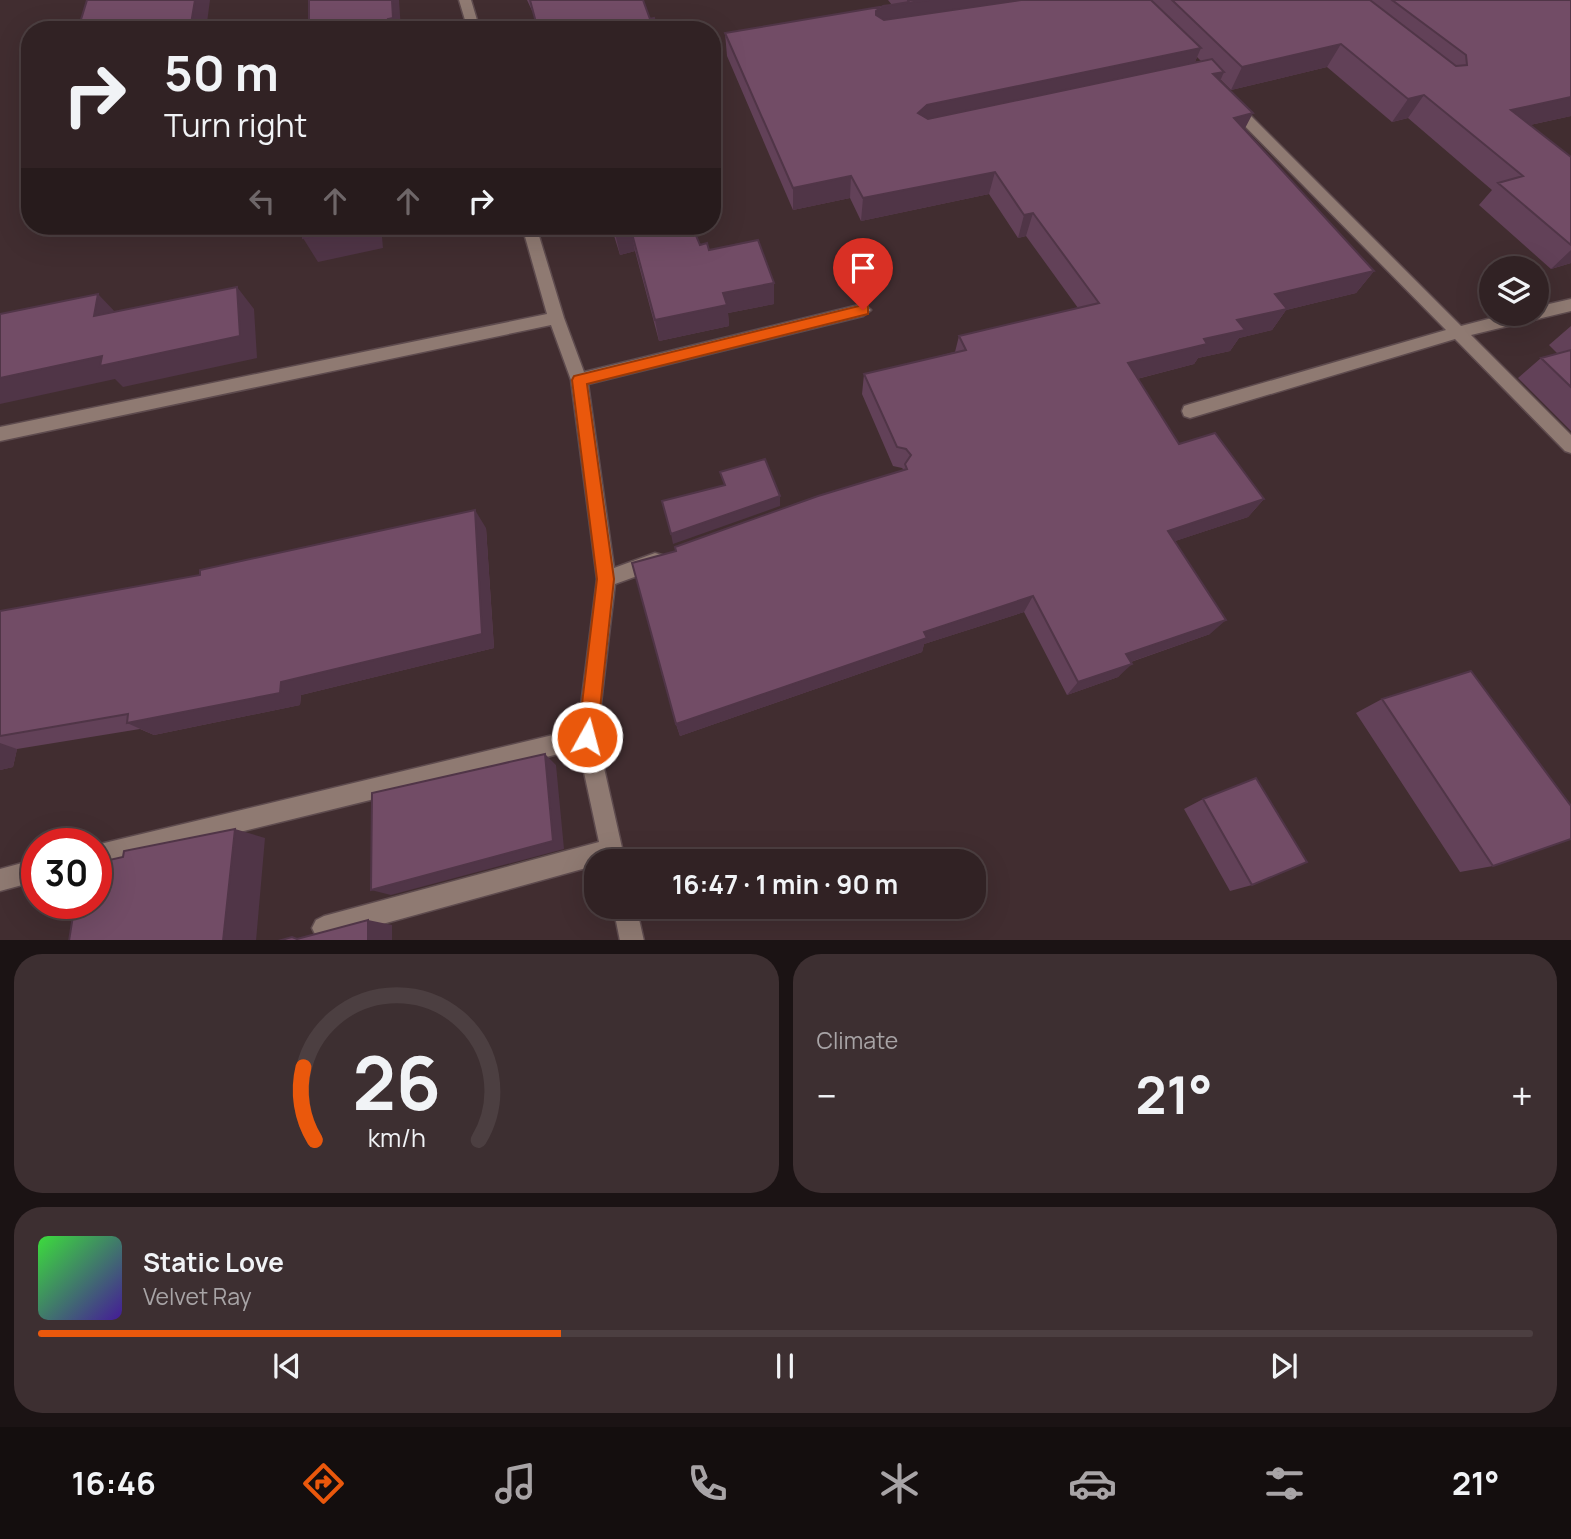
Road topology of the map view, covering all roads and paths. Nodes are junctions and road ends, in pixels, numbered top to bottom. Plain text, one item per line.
1 (465, 0) edge
2 (471, 21) edge
3 (1223, 95) edge
4 (532, 235) edge
5 (1571, 305) edge
6 (863, 310) dead end
7 (1549, 310) edge
8 (556, 318) junction
9 (1483, 326) edge
10 (1459, 332) junction
11 (579, 380) junction
12 (1190, 411) dead end
13 (0, 434) edge
14 (1571, 446) edge
15 (672, 555) edge
16 (606, 579) junction
17 (587, 737) junction
18 (611, 849) edge
19 (112, 852) edge
20 (584, 863) edge
21 (21, 874) edge
22 (0, 880) edge
23 (627, 919) edge
24 (324, 928) dead end
25 (632, 940) edge

1 - 2 street
3 - 10 street
4 - 8 street
5 - 7 street
6 - 11 street
8 - 11 street
8 - 13 street
9 - 10 street
10 - 12 street
10 - 14 street
11 - 16 street
15 - 16 street
16 - 17 street
17 - 18 street
17 - 19 street
20 - 24 street
21 - 22 street
23 - 25 street

